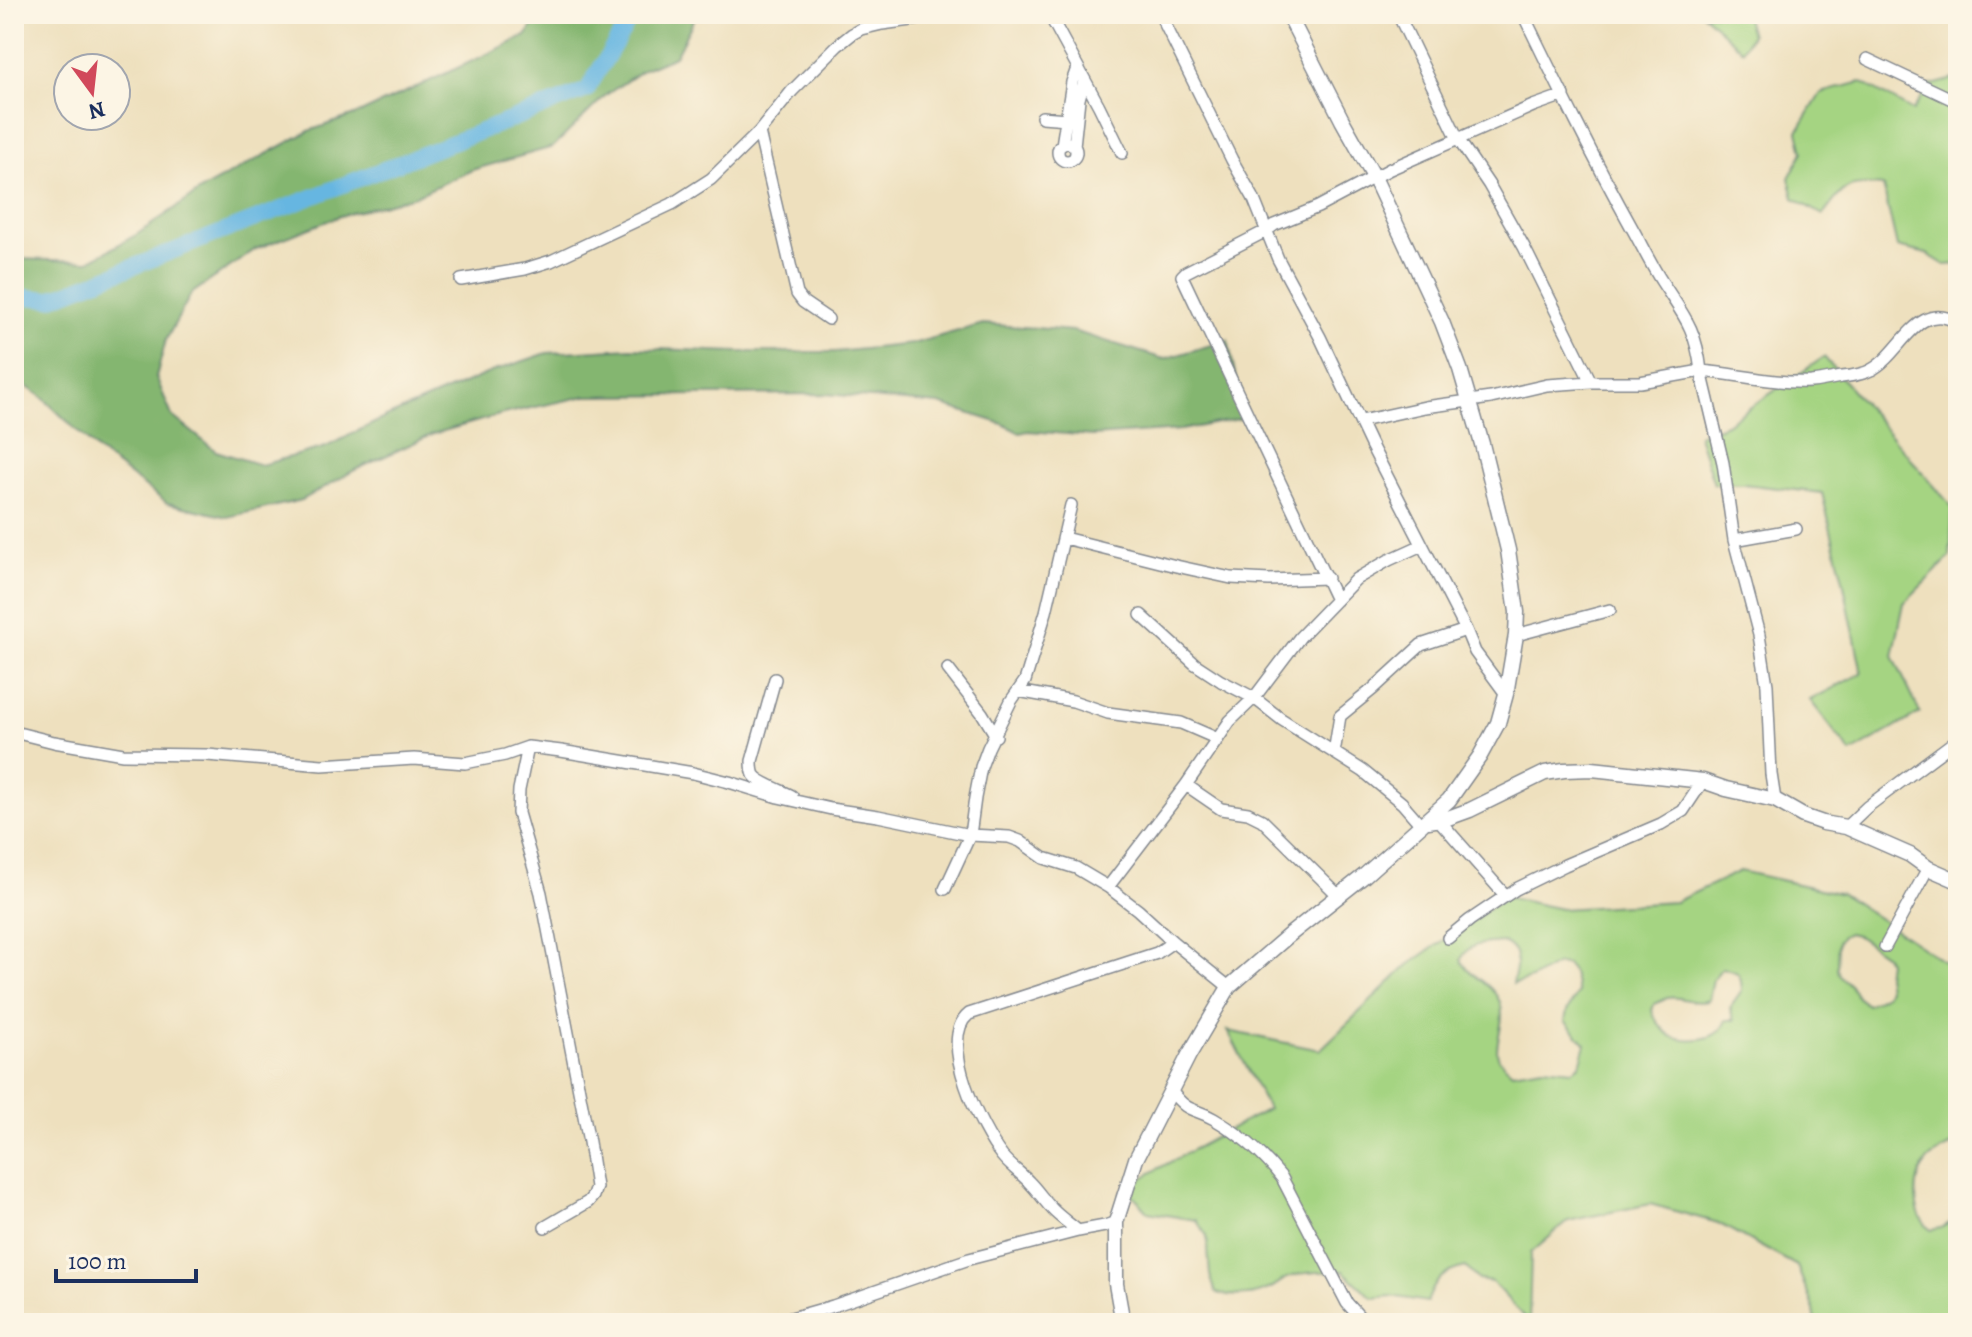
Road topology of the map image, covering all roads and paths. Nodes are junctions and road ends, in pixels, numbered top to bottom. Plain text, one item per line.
1 (956, 14) edge
2 (1049, 14) edge
3 (1160, 14) edge
4 (1288, 14) edge
5 (1398, 14) edge
6 (1523, 14) edge
7 (1867, 59) dead end
8 (1077, 68) junction
9 (1084, 81) junction
10 (1564, 95) junction
11 (1958, 102) edge
12 (1042, 117) dead end
13 (1067, 119) junction
14 (759, 132) junction
15 (1458, 139) junction
16 (1122, 153) dead end
17 (1374, 177) junction
18 (1266, 231) junction
19 (461, 280) dead end
20 (828, 319) dead end
21 (1958, 323) edge
22 (1701, 371) junction
23 (1591, 382) junction
24 (1470, 401) junction
25 (1361, 421) junction
26 (1071, 505) dead end
27 (1796, 529) dead end
28 (1064, 538) junction
29 (1734, 540) junction
30 (1422, 545) junction
31 (1327, 578) junction
32 (1336, 600) junction
33 (1610, 610) dead end
34 (1141, 615) dead end
35 (1466, 630) junction
36 (1516, 635) junction
37 (948, 669) dead end
38 (775, 679) dead end
39 (1018, 691) junction
40 (1506, 694) junction
41 (1254, 698) junction
42 (14, 732) edge
43 (996, 736) junction
44 (1218, 739) junction
45 (1958, 739) edge
46 (528, 747) junction
47 (1334, 753) junction
48 (1703, 781) junction
49 (1186, 785) junction
50 (1775, 800) junction
51 (810, 805) junction
52 (1429, 822) junction
53 (1846, 827) junction
54 (970, 835) junction
55 (1928, 868) junction
56 (1958, 881) edge
57 (1108, 887) junction
58 (945, 889) dead end
59 (1505, 895) junction
60 (1339, 896) junction
61 (1448, 938) dead end
62 (1173, 942) junction
63 (1885, 947) dead end
64 (1229, 987) junction
65 (1172, 1092) junction
66 (1116, 1222) junction
67 (545, 1227) dead end
68 (1078, 1231) junction
69 (802, 1320) edge
70 (774, 1323) edge
71 (1123, 1323) edge
72 (1365, 1323) edge

1 - 14 street
2 - 8 street
3 - 18 street
4 - 17 main road
5 - 15 street
6 - 10 street
7 - 11 street
8 - 9 street
8 - 13 street
9 - 13 street
9 - 16 street
10 - 15 street
10 - 22 street
12 - 13 street
14 - 19 street
14 - 20 street
15 - 17 street
15 - 23 street
17 - 18 street
17 - 24 main road
18 - 25 street
18 - 31 street
21 - 22 street
22 - 23 street
22 - 29 street
23 - 24 street
24 - 25 street
24 - 36 main road
25 - 30 street
26 - 28 street
27 - 29 street
28 - 31 street
28 - 39 street
29 - 50 street
30 - 32 street
30 - 35 street
31 - 32 street
32 - 41 street
33 - 36 street
34 - 41 street
35 - 40 street
35 - 47 street
36 - 40 main road
37 - 43 street
38 - 51 street
39 - 43 street
39 - 44 street
40 - 52 main road
41 - 44 street
41 - 47 street
42 - 46 street
43 - 54 street
44 - 49 street
45 - 53 street
46 - 51 street
46 - 67 street
47 - 52 street
48 - 50 main road
48 - 52 main road
48 - 59 street
49 - 57 street
49 - 60 street
50 - 53 main road
51 - 54 street
52 - 59 street
52 - 60 main road
53 - 55 main road
54 - 57 street
54 - 58 street
55 - 56 main road
55 - 63 street
57 - 62 street
59 - 61 street
60 - 64 main road
62 - 64 street
62 - 68 street
64 - 65 main road
65 - 66 main road
65 - 72 street
66 - 68 street
66 - 71 main road
68 - 69 street
69 - 70 street

